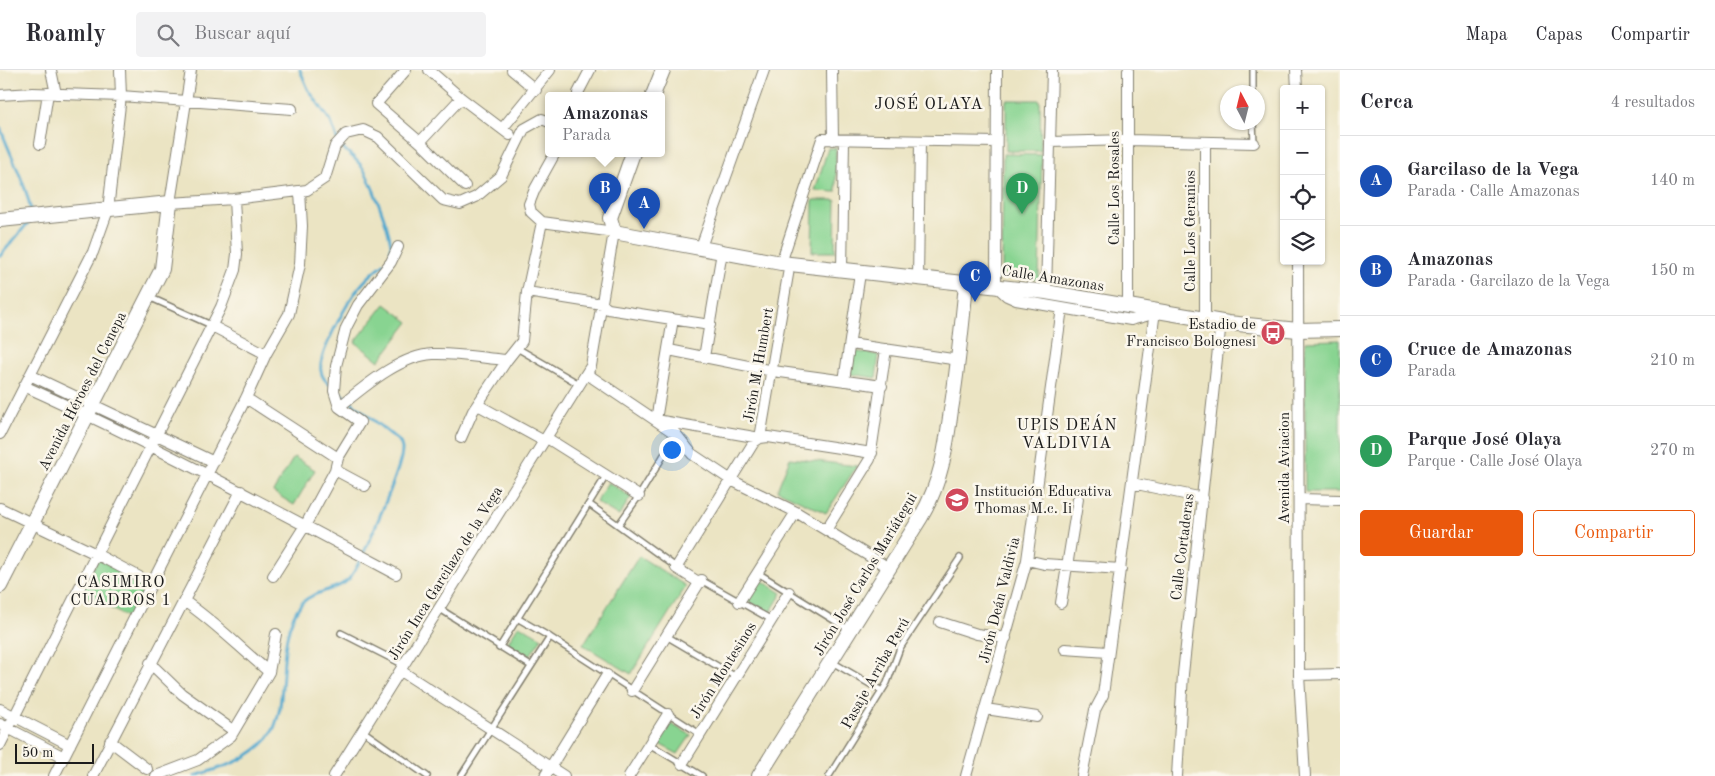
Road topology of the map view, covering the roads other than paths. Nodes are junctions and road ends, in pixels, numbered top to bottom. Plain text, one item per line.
1 (51, 70) edge
2 (120, 70) edge
3 (191, 70) edge
4 (406, 70) edge
5 (429, 70) edge
6 (512, 70) edge
7 (550, 70) edge
8 (590, 70) edge
9 (663, 70) edge
10 (764, 70) edge
11 (832, 70) edge
12 (997, 70) edge
13 (1052, 70) edge
14 (1128, 70) edge
15 (1253, 70) edge
16 (1296, 70) edge
17 (1253, 85) edge
18 (1297, 85) edge
19 (536, 90) junction
20 (578, 92) dead end
21 (654, 92) edge
22 (52, 93) junction
23 (0, 95) edge
24 (121, 96) junction
25 (461, 98) junction
26 (187, 101) junction
27 (292, 110) dead end
28 (545, 120) edge
29 (1253, 130) edge
30 (838, 140) junction
31 (1129, 140) junction
32 (920, 141) junction
33 (420, 142) junction
34 (996, 142) junction
35 (1050, 142) junction
36 (1205, 142) junction
37 (1254, 143) joint
38 (40, 144) dead end
39 (553, 157) edge
40 (632, 157) edge
41 (465, 186) dead end
42 (303, 191) junction
43 (234, 199) junction
44 (170, 203) junction
45 (108, 210) junction
46 (0, 220) edge
47 (540, 221) junction
48 (614, 232) junction
49 (398, 247) dead end
50 (702, 247) junction
51 (722, 252) junction
52 (785, 263) junction
53 (1298, 265) edge
54 (842, 271) junction
55 (860, 273) junction
56 (918, 279) junction
57 (966, 284) junction
58 (996, 286) junction
59 (527, 292) junction
60 (1046, 292) junction
61 (148, 297) junction
62 (602, 304) junction
63 (1128, 306) junction
64 (1062, 308) junction
65 (1155, 311) junction
66 (673, 318) junction
67 (1205, 319) junction
68 (1221, 321) junction
69 (710, 325) junction
70 (212, 326) junction
71 (1340, 329) edge
72 (1298, 330) junction
73 (850, 344) junction
74 (517, 348) junction
75 (886, 349) junction
76 (669, 350) junction
77 (266, 354) junction
78 (704, 357) junction
79 (507, 360) junction
80 (959, 360) junction
81 (773, 371) junction
82 (587, 374) junction
83 (30, 375) junction
84 (844, 381) junction
85 (580, 384) junction
86 (24, 386) junction
87 (882, 386) junction
88 (246, 398) junction
89 (343, 404) junction
90 (478, 404) junction
91 (91, 409) junction
92 (656, 420) junction
93 (0, 434) edge
94 (156, 434) junction
95 (676, 434) junction
96 (461, 438) dead end
97 (760, 438) junction
98 (546, 439) junction
99 (151, 446) junction
100 (872, 453) junction
101 (338, 458) junction
102 (214, 462) junction
103 (335, 470) junction
104 (207, 474) junction
105 (606, 475) junction
106 (731, 480) junction
107 (1132, 483) junction
108 (365, 486) dead end
109 (241, 492) junction
110 (639, 496) junction
111 (1203, 498) junction
112 (1078, 499) dead end
113 (1299, 499) junction
114 (1340, 500) edge
115 (589, 504) junction
116 (0, 508) edge
117 (796, 512) junction
118 (32, 524) junction
119 (306, 524) junction
120 (619, 524) junction
121 (826, 530) junction
122 (96, 554) junction
123 (960, 558) dead end
124 (1027, 560) junction
125 (1067, 566) junction
126 (676, 568) junction
127 (889, 568) junction
128 (1120, 569) junction
129 (392, 572) dead end
130 (758, 572) junction
131 (273, 576) dead end
132 (701, 582) junction
133 (152, 584) junction
134 (0, 586) edge
135 (789, 592) junction
136 (184, 601) junction
137 (739, 602) junction
138 (1061, 603) dead end
139 (440, 609) junction
140 (517, 618) junction
141 (772, 620) junction
142 (940, 622) dead end
143 (850, 630) junction
144 (341, 633) dead end
145 (276, 634) dead end
146 (550, 637) junction
147 (668, 637) junction
148 (1006, 638) junction
149 (499, 648) junction
150 (1065, 648) dead end
151 (1108, 652) junction
152 (832, 661) junction
153 (150, 663) junction
154 (531, 666) junction
155 (403, 668) junction
156 (269, 672) junction
157 (1340, 674) edge
158 (607, 675) junction
159 (1299, 675) junction
160 (737, 677) junction
161 (632, 690) junction
162 (882, 691) junction
163 (0, 709) edge
164 (986, 709) junction
165 (668, 714) junction
166 (14, 716) junction
167 (1037, 717) dead end
168 (4, 726) edge
169 (491, 729) junction
170 (234, 731) junction
171 (363, 731) junction
172 (700, 734) junction
173 (110, 741) junction
174 (649, 744) junction
175 (0, 745) edge
176 (70, 745) junction
177 (64, 757) junction
178 (682, 764) junction
179 (147, 769) dead end
180 (548, 772) edge
181 (419, 774) edge
182 (54, 776) edge
183 (93, 776) edge
184 (156, 776) edge
185 (334, 776) edge
186 (427, 776) edge
187 (461, 776) edge
188 (564, 776) edge
189 (629, 776) edge
190 (702, 776) edge
191 (759, 776) edge
192 (829, 776) edge
193 (966, 776) edge
194 (1082, 776) edge
195 (1176, 776) edge
196 (1305, 776) edge

1 - 22 street
2 - 24 street
3 - 26 street
4 - 33 street
5 - 25 street
6 - 19 street
7 - 19 street
8 - 20 street
9 - 21 street
10 - 50 street
11 - 30 street
12 - 34 street
13 - 35 street
14 - 31 street, Calle Los Rosales
15 - 17 lane
16 - 18 street
19 - 25 street
22 - 23 street
22 - 24 street
22 - 38 street
24 - 26 street
24 - 45 street
25 - 33 street
26 - 27 street
26 - 44 street
28 - 42 street
29 - 37 lane
30 - 32 street
30 - 52 street, Jirón M. Humbert
30 - 54 street
31 - 35 street
31 - 36 street
31 - 63 street, Calle Los Rosales
32 - 34 street
32 - 56 street
33 - 41 street
34 - 58 street
35 - 60 street
36 - 37 street
36 - 67 street, Calle Los Geranios
39 - 47 street
40 - 48 street
42 - 43 street
42 - 77 street
43 - 44 street
43 - 70 street
44 - 45 street
44 - 61 street, Avenida Héroes del Cenepa
45 - 46 street
45 - 83 street
47 - 48 street
47 - 59 street
48 - 50 street, Calle Amazonas
48 - 62 street, Jirón Inca Garcilazo de la Vega
49 - 89 street
50 - 51 street, Calle Amazonas
51 - 52 street, Calle Amazonas
51 - 69 street
52 - 54 street, Calle Amazonas
52 - 81 street, Jirón M. Humbert
53 - 72 street, Avenida Aviacion
54 - 55 street, Calle Amazonas
55 - 56 street, Calle Amazonas
55 - 73 street
56 - 57 street, Calle Amazonas
57 - 58 street, Calle Amazonas
57 - 80 street, Jirón José Carlos Mariátegui
58 - 60 street, Calle Amazonas
58 - 64 street
59 - 62 street
59 - 74 street
60 - 63 street, Calle Amazonas
61 - 70 lane
61 - 91 street, Avenida Héroes del Cenepa
62 - 66 street
62 - 82 street, Jirón Inca Garcilazo de la Vega
63 - 65 street, Calle Amazonas
64 - 65 street
64 - 124 street, Jirón Deán Valdivia
65 - 67 street, Calle Amazonas
65 - 107 street
66 - 69 street
66 - 76 street
67 - 68 street, Calle Amazonas
68 - 72 street, Calle Amazonas
68 - 111 street, Calle Cortaderas
69 - 78 street
70 - 77 street
70 - 94 street
71 - 72 street, Calle Amazonas
72 - 113 street, Avenida Aviacion
73 - 75 street
73 - 84 street
74 - 79 street
74 - 85 lane
75 - 80 street
75 - 87 street
76 - 78 street
76 - 92 street
77 - 88 street
78 - 81 street
79 - 89 street
79 - 90 street
80 - 127 street, Jirón José Carlos Mariátegui
81 - 84 street
81 - 97 street, Jirón M. Humbert
82 - 85 street, Jirón Inca Garcilazo de la Vega
82 - 92 street
83 - 86 street
83 - 91 street
84 - 87 street
85 - 98 street, Jirón Inca Garcilazo de la Vega
86 - 91 street
86 - 93 street
87 - 100 street
88 - 101 street
88 - 102 street
89 - 101 street
90 - 96 street
90 - 98 street
91 - 94 street
91 - 99 street
91 - 118 street, Avenida Héroes del Cenepa
92 - 95 street
92 - 97 street
94 - 99 street
94 - 102 street
95 - 106 street
95 - 110 lane
97 - 100 street
97 - 106 street, Jirón M. Humbert
98 - 105 street
98 - 139 street, Jirón Inca Garcilazo de la Vega
99 - 104 street
99 - 122 street
100 - 121 street
101 - 103 street
102 - 104 street
103 - 108 street
103 - 119 street
104 - 109 street
104 - 133 street
105 - 110 street
105 - 115 lane
106 - 117 street
106 - 126 street, Jirón M. Humbert
107 - 111 street
107 - 128 street
109 - 119 street
109 - 136 street
110 - 120 lane
111 - 195 street, Calle Cortaderas
112 - 125 street
113 - 114 street
113 - 159 street, Avenida Aviacion
115 - 120 lane
115 - 140 lane
116 - 118 street
117 - 121 street
117 - 130 street
118 - 122 street
118 - 134 street, Avenida Héroes del Cenepa
119 - 129 street
119 - 131 street
120 - 126 lane
121 - 127 street
122 - 133 street
122 - 166 street
123 - 162 lane, Pasaje Arriba Perú
124 - 125 street
124 - 148 street, Jirón Deán Valdivia
125 - 128 street
125 - 138 street
126 - 132 street
127 - 143 street, Jirón José Carlos Mariátegui
128 - 151 street
130 - 135 lane
130 - 137 street
132 - 137 lane
132 - 147 street
133 - 176 street
135 - 141 street, Jirón Montesinos
135 - 143 lane
136 - 153 street
136 - 156 street
137 - 141 lane
139 - 149 lane
139 - 155 street, Jirón Inca Garcilazo de la Vega
140 - 146 lane
140 - 149 lane
141 - 160 street, Jirón Montesinos
142 - 148 street
143 - 152 street, Jirón José Carlos Mariátegui
144 - 155 lane
145 - 156 street
146 - 154 lane
146 - 158 lane
147 - 160 lane
147 - 161 street
148 - 164 street, Jirón Deán Valdivia
149 - 154 lane
150 - 151 street
151 - 194 street
152 - 162 lane
152 - 191 street, Jirón José Carlos Mariátegui
153 - 170 street
153 - 173 street
154 - 169 lane
155 - 169 street
155 - 171 street, Jirón Inca Garcilazo de la Vega
156 - 170 street
157 - 159 street
158 - 161 lane
158 - 180 street
159 - 196 street, Avenida Aviacion
160 - 172 street, Jirón Montesinos
161 - 165 lane
162 - 192 lane, Pasaje Arriba Perú
163 - 166 street
164 - 167 street
164 - 193 street, Jirón Deán Valdivia
165 - 172 lane
165 - 174 street, Jirón Montesinos
166 - 168 street
166 - 176 street
168 - 175 street
168 - 177 street
169 - 180 street
169 - 187 lane
170 - 184 street
171 - 181 lane
171 - 185 street, Jirón Inca Garcilazo de la Vega
172 - 178 street, Jirón Montesinos
173 - 179 street
173 - 183 street
174 - 178 lane
174 - 189 street, Jirón Montesinos
176 - 177 street
177 - 182 street
178 - 190 lane
180 - 188 street
181 - 186 lane

